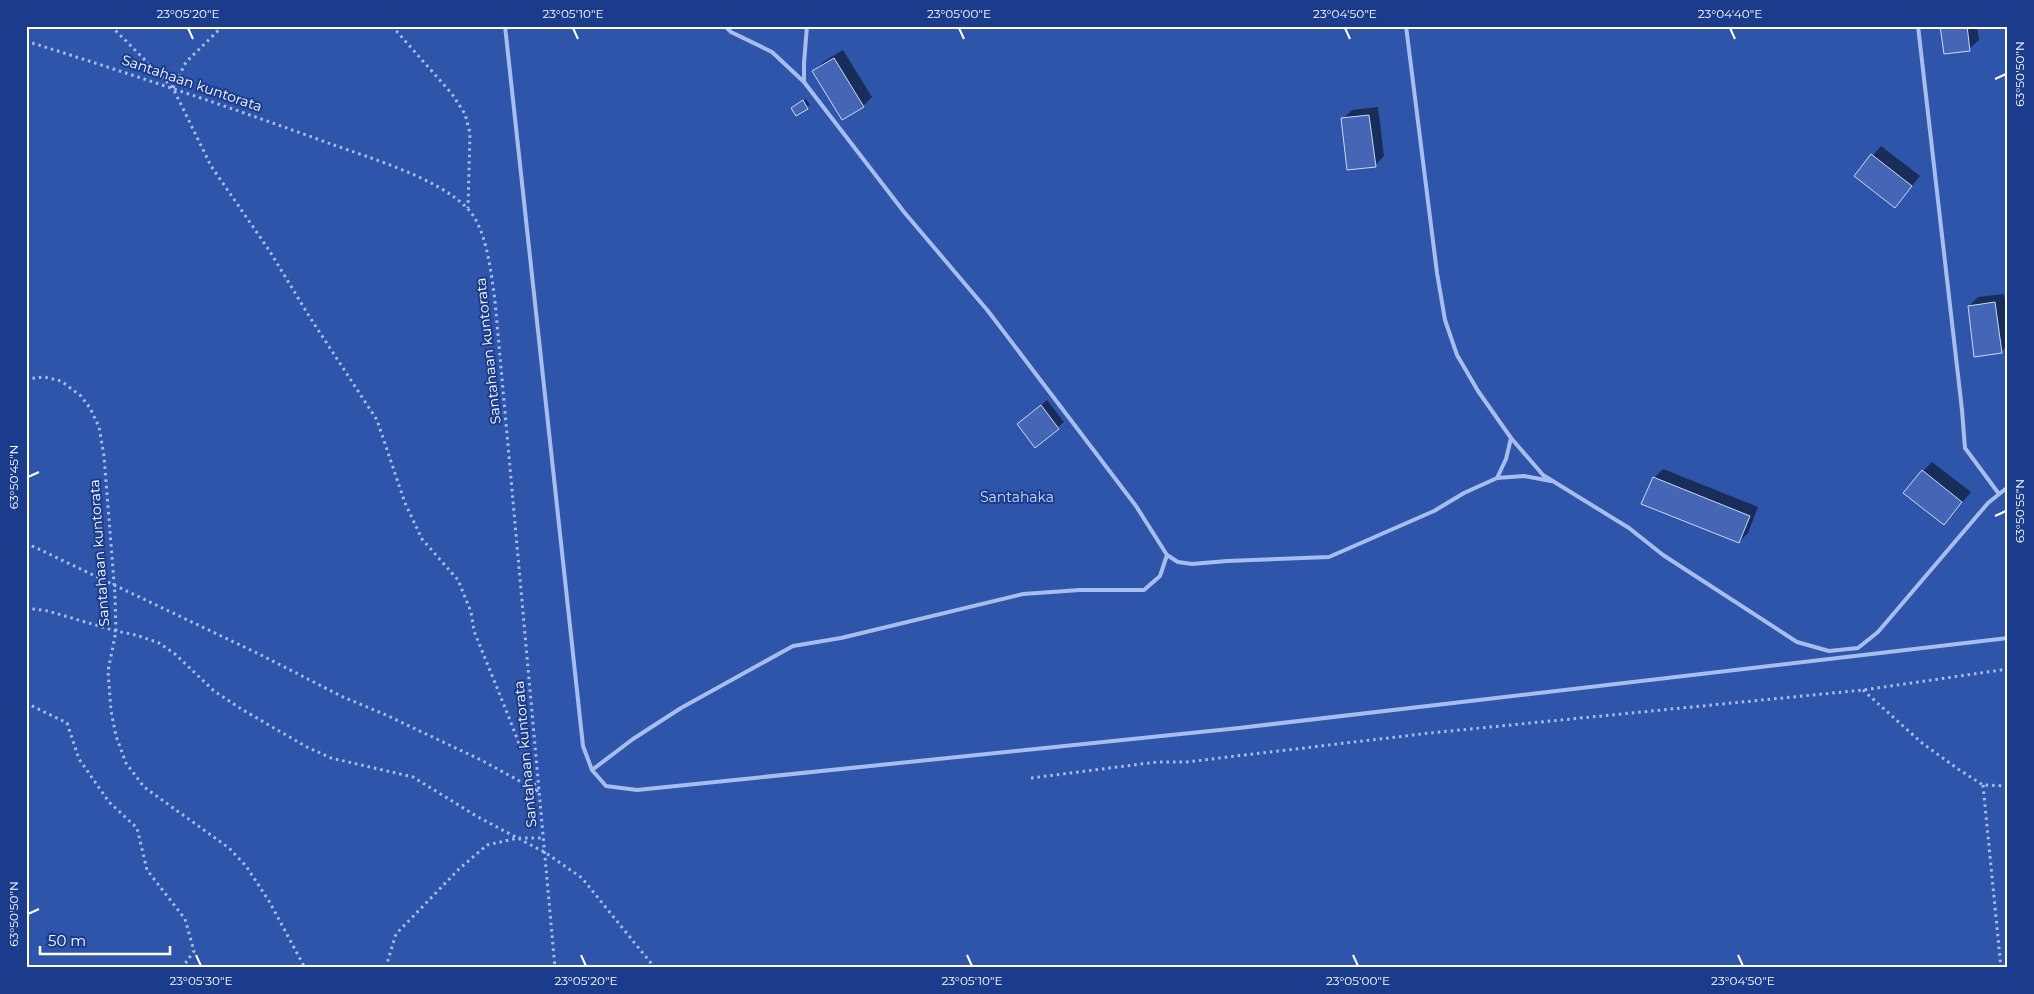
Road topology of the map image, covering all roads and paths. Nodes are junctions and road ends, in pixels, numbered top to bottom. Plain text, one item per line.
1 (111, 26) edge
2 (223, 26) edge
3 (392, 26) edge
4 (505, 26) edge
5 (725, 26) edge
6 (806, 26) edge
7 (1406, 26) edge
8 (1918, 26) edge
9 (26, 40) edge
10 (804, 82) junction
11 (173, 88) junction
12 (468, 209) junction
13 (26, 379) edge
14 (1511, 438) junction
15 (1497, 478) junction
16 (1554, 482) junction
17 (2008, 488) edge
18 (1999, 494) junction
19 (26, 543) edge
20 (1167, 555) junction
21 (114, 584) junction
22 (26, 608) edge
23 (116, 631) junction
24 (2008, 638) edge
25 (2008, 669) edge
26 (1863, 690) junction
27 (26, 703) edge
28 (592, 770) junction
29 (1031, 778) dead end
30 (1983, 785) junction
31 (2008, 786) edge
32 (537, 790) junction
33 (540, 798) junction
34 (518, 838) junction
35 (543, 838) junction
36 (546, 853) junction
37 (182, 968) edge
38 (305, 968) edge
39 (389, 968) edge
40 (555, 968) edge
41 (655, 968) edge
42 (2001, 968) edge

1 - 11 path
2 - 11 path
3 - 12 path
4 - 28 lane
5 - 10 lane
6 - 10 lane
7 - 14 lane
8 - 18 lane
9 - 11 path, Santahaan kuntorata
10 - 20 lane
11 - 12 path, Santahaan kuntorata
11 - 32 path
12 - 33 path, Santahaan kuntorata
13 - 21 path, Santahaan kuntorata
14 - 15 lane
14 - 16 lane
15 - 16 lane
15 - 20 lane
16 - 18 lane
17 - 18 lane
19 - 21 path
20 - 28 lane
21 - 23 path, Santahaan kuntorata
21 - 32 path
22 - 23 path
23 - 34 path
23 - 38 path, Santahaan kuntorata
24 - 28 lane
25 - 26 path
26 - 29 path
26 - 30 path
27 - 37 path
30 - 31 path
30 - 42 path
32 - 33 path
33 - 35 path, Santahaan kuntorata
34 - 35 path
34 - 36 path
34 - 39 path
35 - 36 path, Santahaan kuntorata
36 - 40 path, Santahaan kuntorata
36 - 41 path

